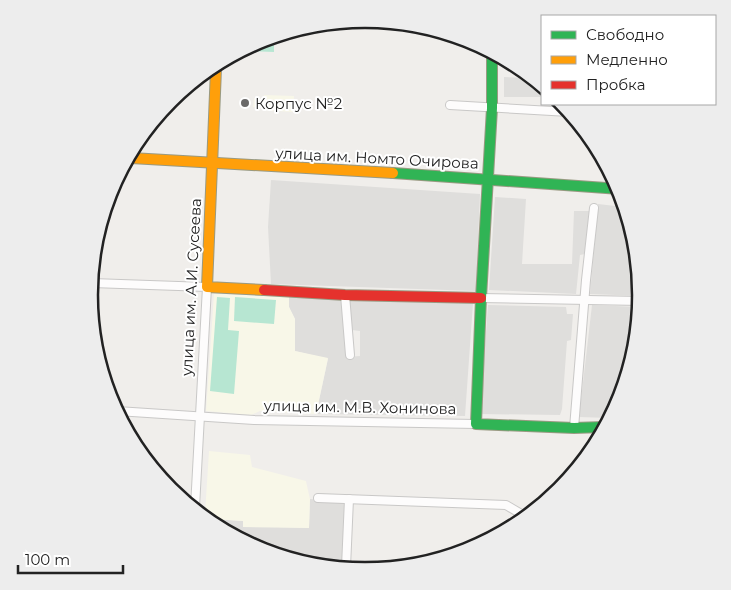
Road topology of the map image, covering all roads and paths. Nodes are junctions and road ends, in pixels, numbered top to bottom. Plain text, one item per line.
1 (492, 59) edge
2 (216, 74) edge
3 (450, 105) dead end
4 (492, 108) junction
5 (560, 112) edge
6 (136, 158) edge
7 (211, 163) junction
8 (489, 179) junction
9 (611, 188) edge
10 (594, 208) dead end
11 (99, 283) edge
12 (207, 287) junction
13 (346, 295) junction
14 (481, 298) junction
15 (584, 300) junction
16 (633, 301) edge
17 (350, 355) dead end
18 (125, 411) edge
19 (200, 416) junction
20 (476, 424) junction
21 (598, 427) edge
22 (574, 428) junction
23 (318, 498) dead end
24 (349, 499) junction
25 (195, 501) edge
26 (519, 513) edge
27 (346, 562) edge

1 - 4 street
2 - 7 street, улица им. А.И. Сусеева
3 - 4 street
4 - 5 street
4 - 8 street
6 - 7 street, улица им. Номто Очирова
7 - 8 street, улица им. Номто Очирова
7 - 12 street, улица им. А.И. Сусеева
8 - 9 street, улица им. Номто Очирова
8 - 14 street
10 - 15 street
11 - 12 street
12 - 13 street
12 - 19 street, улица им. А.И. Сусеева
13 - 14 street
13 - 17 street
14 - 15 street
14 - 20 street
15 - 16 street
15 - 22 street
18 - 19 street, улица им. М.В. Хонинова
19 - 20 street, улица им. М.В. Хонинова
19 - 25 street, улица им. А.И. Сусеева
20 - 22 street, улица им. М.В. Хонинова
21 - 22 street, улица им. М.В. Хонинова
23 - 24 street
24 - 26 street
24 - 27 street

